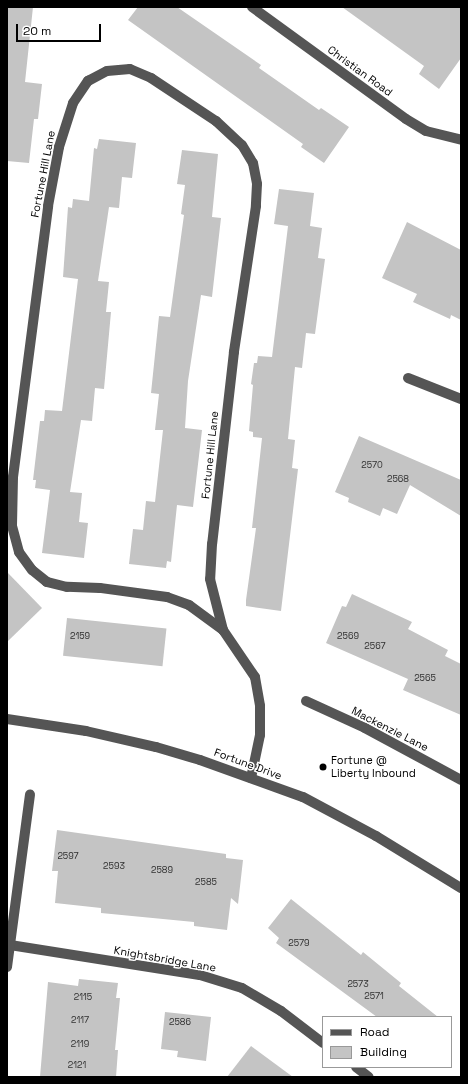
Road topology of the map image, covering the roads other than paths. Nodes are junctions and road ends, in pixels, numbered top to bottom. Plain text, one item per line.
1 (252, 7) edge
2 (461, 140) edge
3 (408, 378) dead end
4 (461, 399) edge
5 (223, 630) junction
6 (306, 701) dead end
7 (7, 718) edge
8 (251, 778) junction
9 (461, 780) edge
10 (30, 796) dead end
11 (461, 888) edge
12 (10, 945) junction
13 (7, 967) edge
14 (322, 1042) edge
15 (357, 1068) edge
16 (369, 1077) edge

1 - 2 street, Christian Road
3 - 4 street
5 - 5 street, Fortune Hill Lane
5 - 8 street, Fortune Hill Lane
6 - 9 street, Mackenzie Lane
7 - 8 street, Fortune Drive
8 - 11 street, Fortune Drive
10 - 12 street
12 - 13 street
12 - 14 street, Knightsbridge Lane
15 - 16 street

